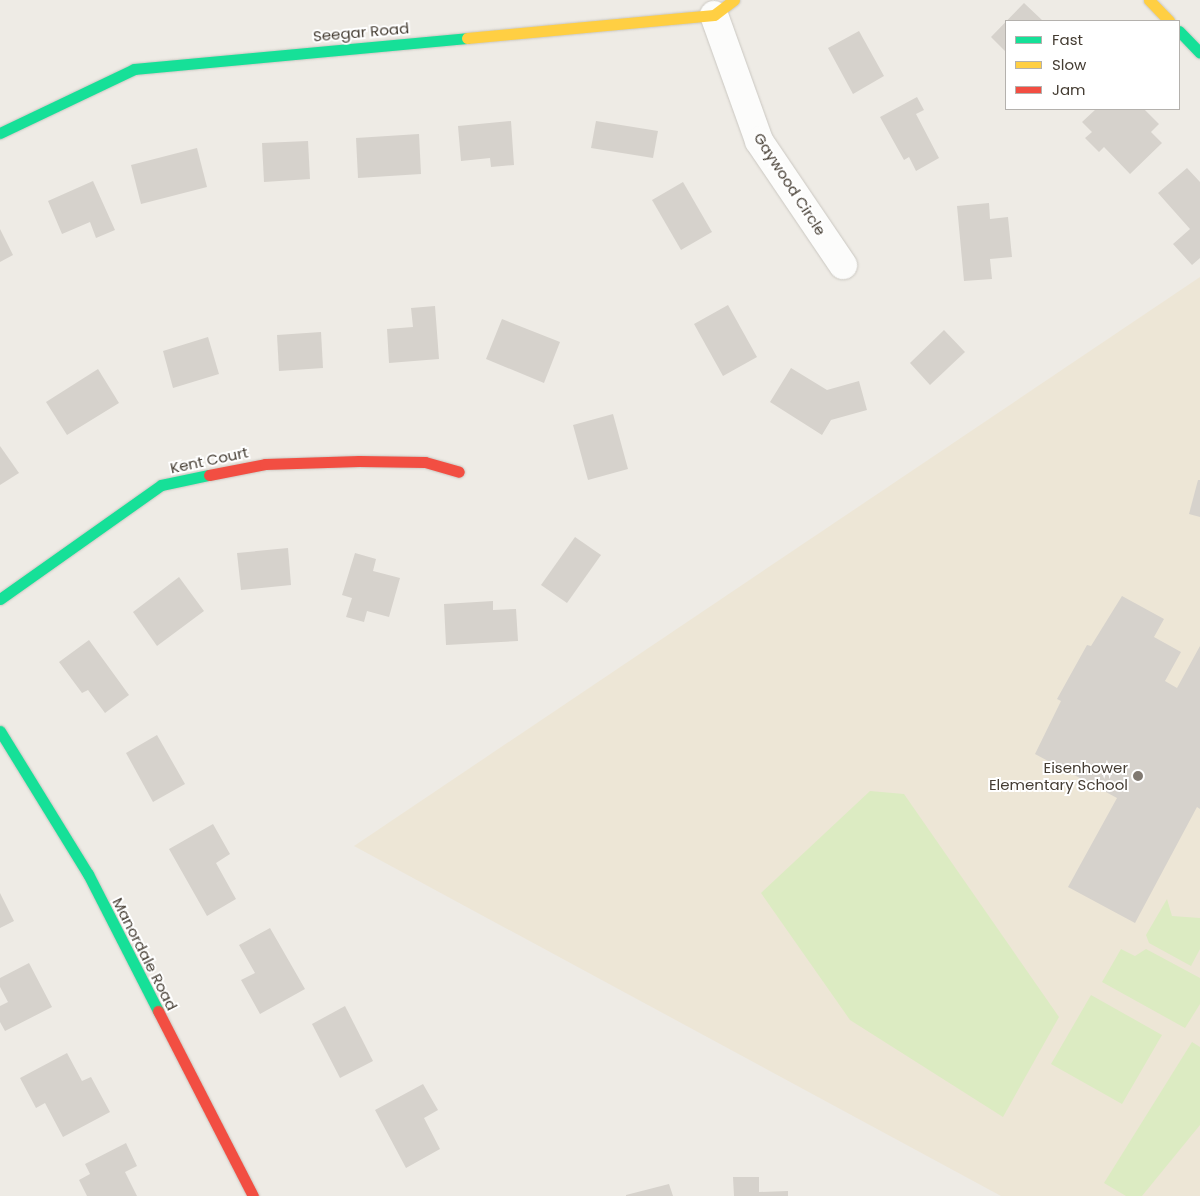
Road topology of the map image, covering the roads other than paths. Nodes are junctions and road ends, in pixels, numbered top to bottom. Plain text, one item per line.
1 (1149, 0) edge
2 (724, 8) edge
3 (1168, 20) edge
4 (1180, 32) edge
5 (1200, 53) edge
6 (0, 132) edge
7 (843, 265) dead end
8 (459, 472) dead end
9 (0, 599) edge
10 (0, 732) edge
11 (252, 1196) edge

1 - 3 street
2 - 6 street, Seegar Road
2 - 7 street, Gaywood Circle
4 - 5 street
8 - 9 street, Kent Court
10 - 11 street, Manordale Road

